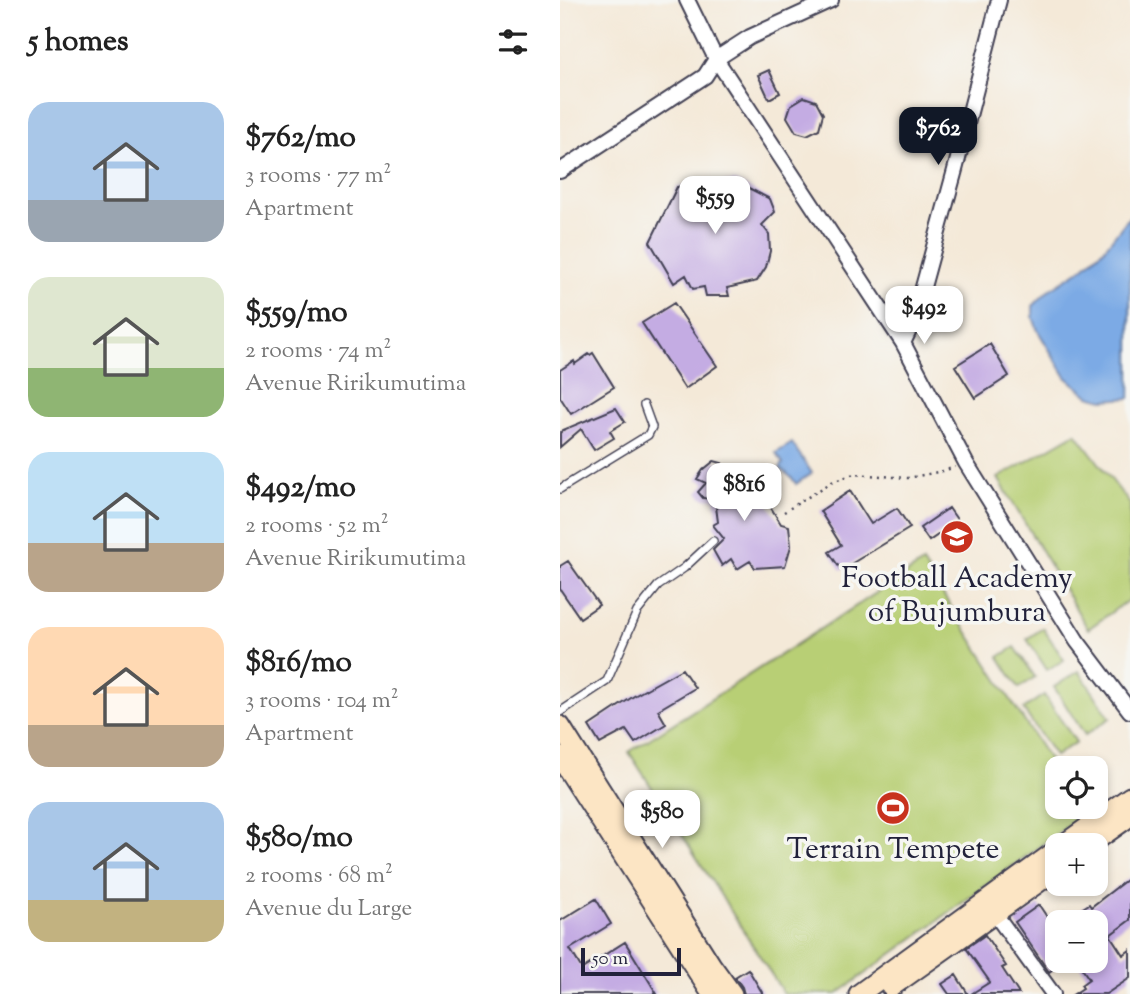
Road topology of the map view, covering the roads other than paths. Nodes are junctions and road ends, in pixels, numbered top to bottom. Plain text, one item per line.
1 (687, 0) edge
2 (831, 0) edge
3 (999, 0) edge
4 (716, 58) junction
5 (560, 171) edge
6 (903, 343) junction
7 (644, 405) dead end
8 (560, 489) edge
9 (713, 541) dead end
10 (1130, 711) edge
11 (560, 712) edge
12 (560, 726) edge
13 (560, 757) edge
14 (1130, 797) edge
15 (1130, 816) edge
16 (1080, 833) edge
17 (1106, 833) edge
18 (1045, 860) edge
19 (1045, 876) edge
20 (990, 907) junction
21 (705, 969) junction
22 (712, 994) edge
23 (732, 994) edge
24 (859, 994) edge
25 (882, 994) edge
26 (1053, 994) edge

1 - 4 street
2 - 4 street
3 - 6 street
4 - 5 street
4 - 6 street
6 - 10 street
7 - 8 lane
9 - 11 lane
12 - 21 main road
13 - 21 main road
14 - 16 main road
15 - 17 main road
18 - 20 main road
19 - 20 main road
20 - 24 main road
20 - 25 main road
20 - 26 street
21 - 22 main road
21 - 23 main road

